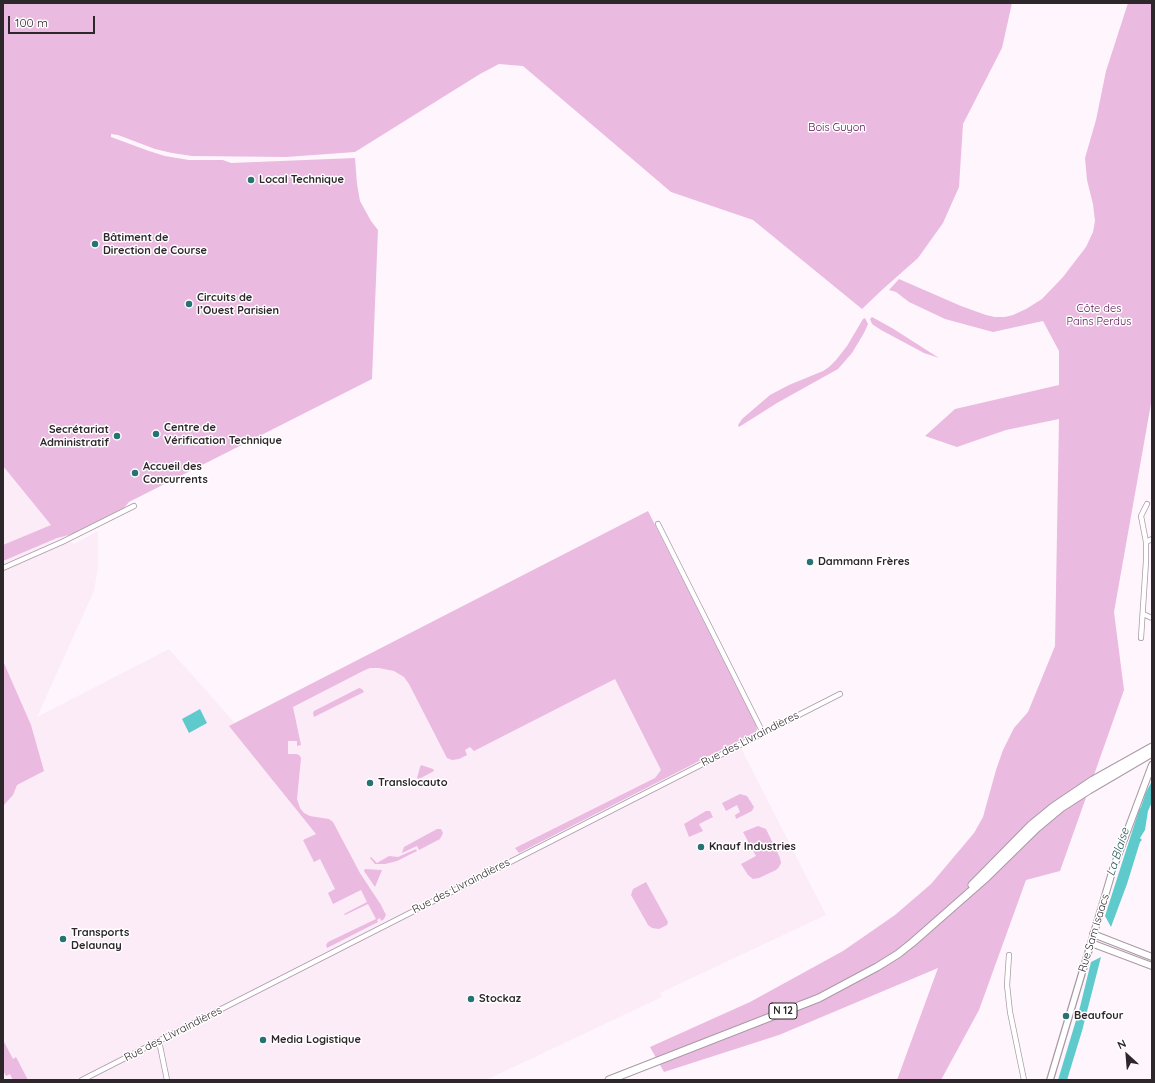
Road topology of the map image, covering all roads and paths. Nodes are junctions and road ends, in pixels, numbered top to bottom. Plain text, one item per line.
1 (1147, 504) dead end
2 (134, 506) dead end
3 (658, 524) dead end
4 (1152, 539) edge
5 (1146, 542) junction
6 (3, 568) edge
7 (1143, 614) junction
8 (1152, 618) edge
9 (1141, 638) dead end
10 (840, 694) dead end
11 (763, 732) junction
12 (1152, 747) edge
13 (1152, 753) edge
14 (1152, 765) edge
15 (943, 916) junction
16 (1093, 934) junction
17 (1091, 943) junction
18 (1009, 955) dead end
19 (1152, 957) edge
20 (1152, 966) edge
21 (159, 1041) junction
22 (82, 1080) edge
23 (167, 1080) edge
24 (609, 1080) edge
25 (1024, 1080) edge
26 (1050, 1080) edge

1 - 5 street
2 - 6 street
3 - 11 street
4 - 5 street
5 - 7 street
7 - 8 street
7 - 9 street
10 - 11 street, Rue des Livraindières
11 - 21 street, Rue des Livraindières
12 - 15 main road, N 12
13 - 15 main road, N 12
14 - 16 main road, Rue Sam Isaacs
15 - 24 main road, N 12
16 - 17 main road, Rue Sam Isaacs
16 - 19 main road
17 - 20 main road
17 - 26 street, Rue Sam Isaacs
18 - 25 street
21 - 22 street, Rue des Livraindières
21 - 23 street

